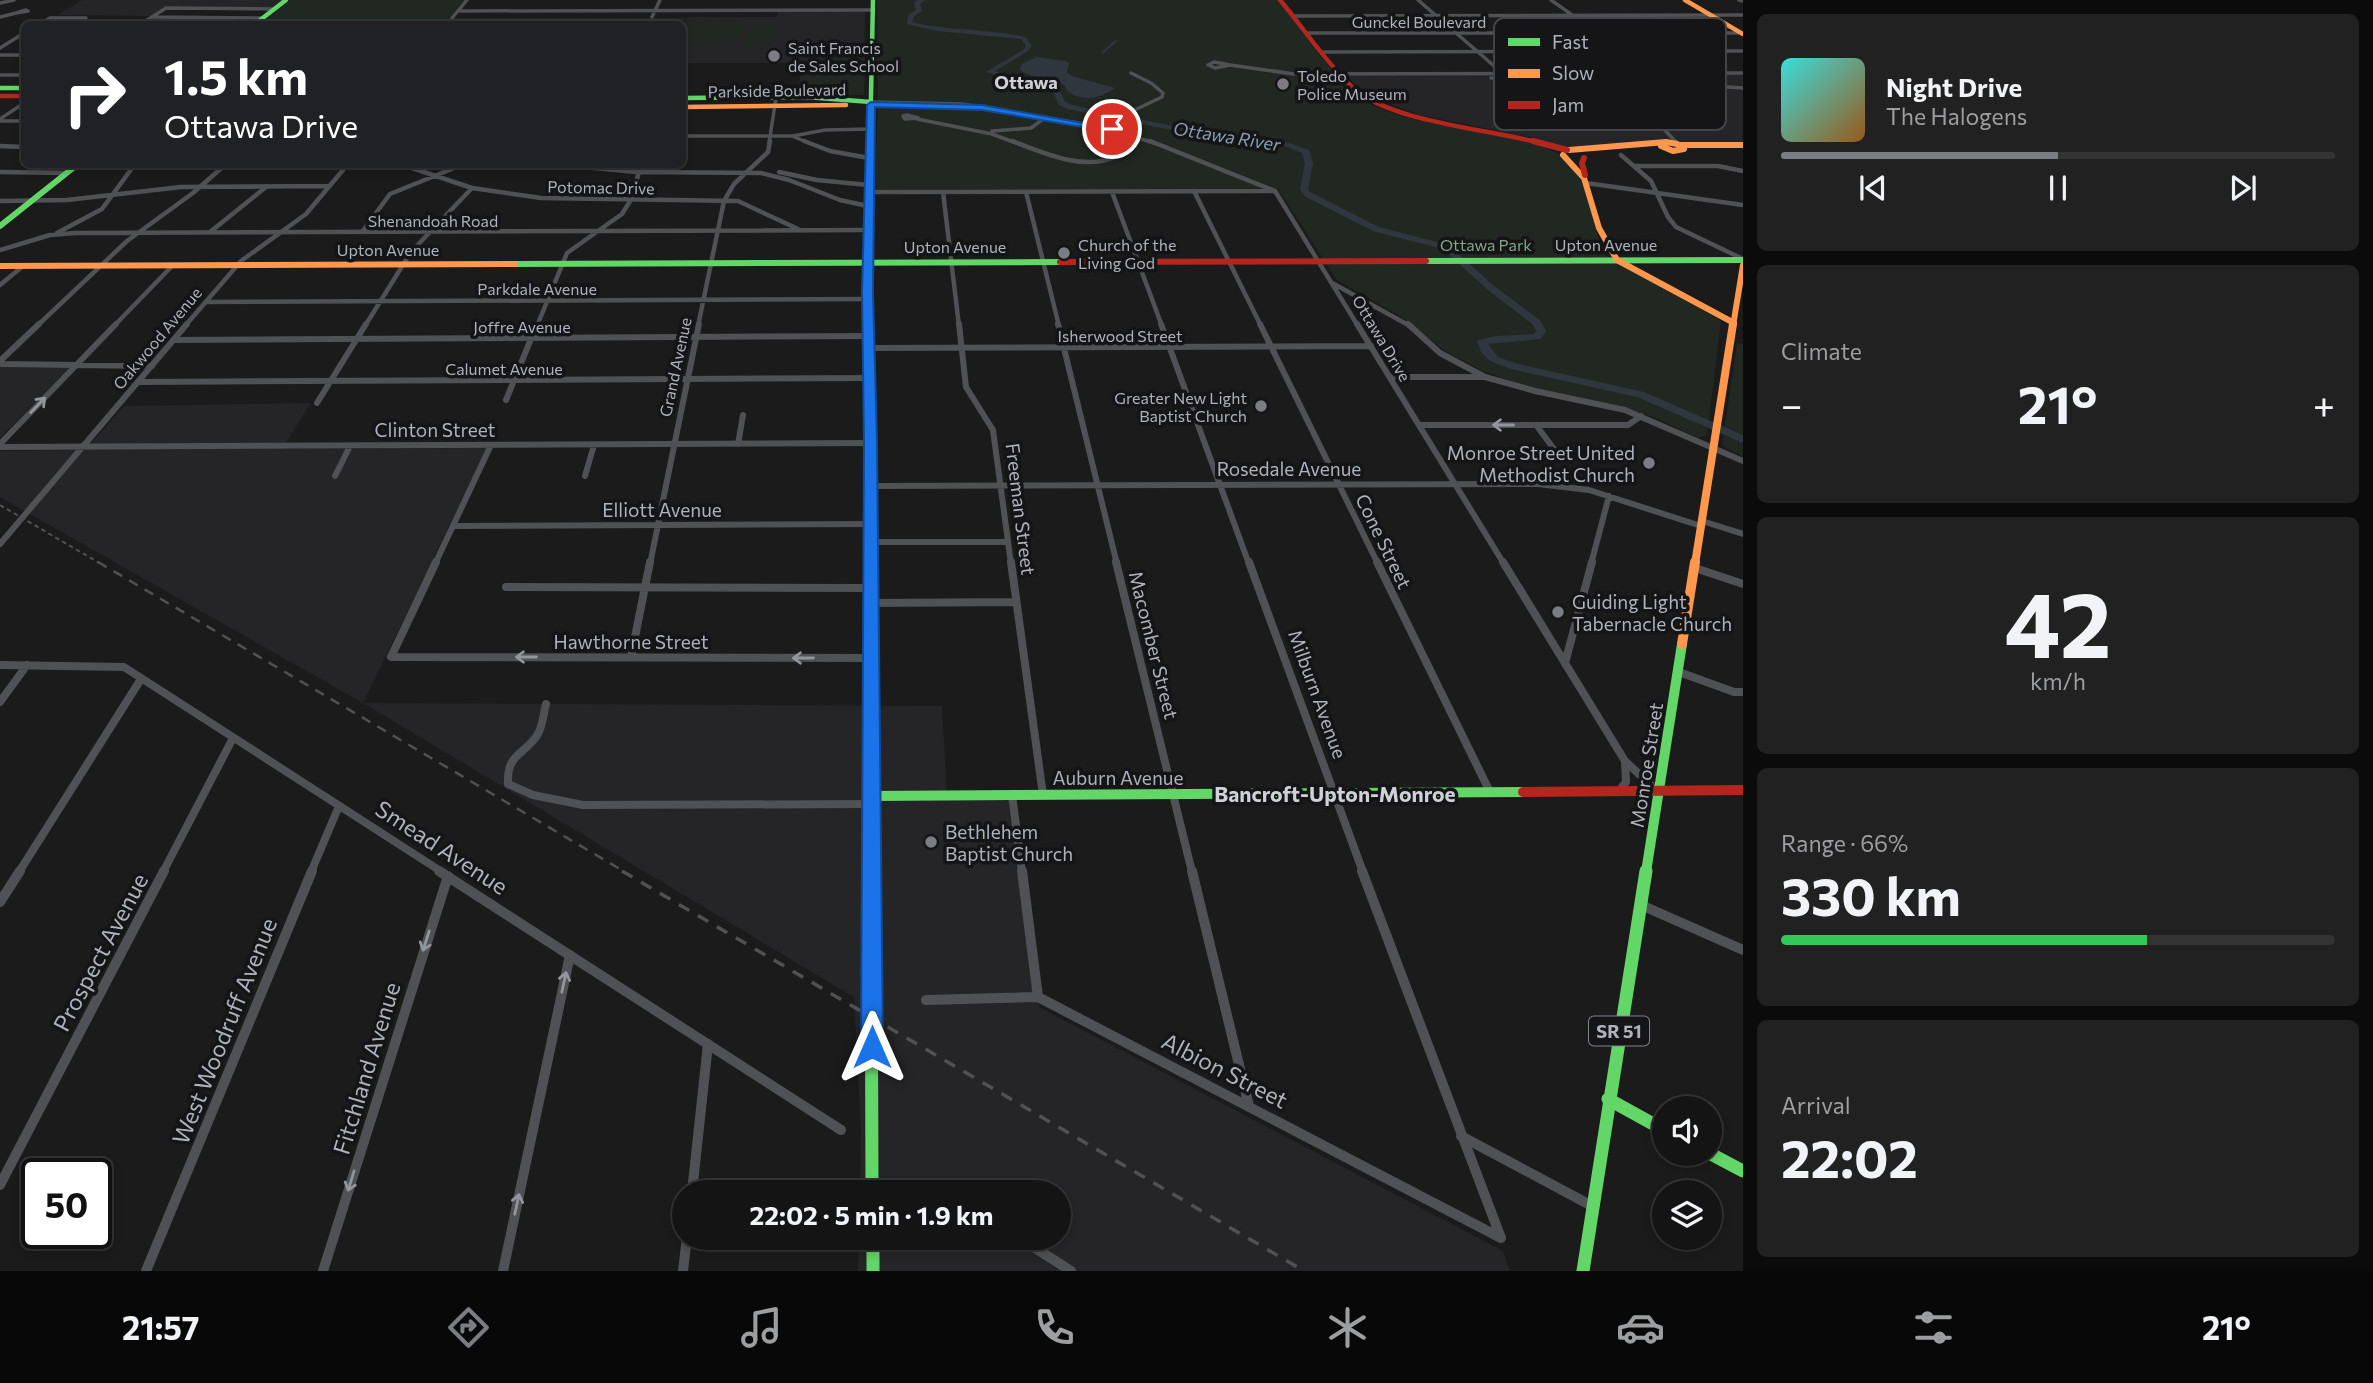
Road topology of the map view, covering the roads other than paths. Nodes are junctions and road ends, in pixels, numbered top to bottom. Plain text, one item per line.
1 (14, 0) edge
2 (286, 0) edge
3 (467, 0) edge
4 (660, 0) edge
5 (1280, 0) edge
6 (1418, 0) edge
7 (1550, 0) edge
8 (1685, 0) edge
9 (0, 3) edge
10 (873, 5) edge
11 (275, 9) junction
12 (655, 10) junction
13 (458, 11) junction
14 (16, 13) dead end
15 (1435, 15) junction
16 (1572, 15) junction
17 (1709, 15) junction
18 (1743, 15) edge
19 (1293, 16) junction
20 (0, 17) edge
21 (152, 17) junction
22 (652, 17) dead end
23 (452, 18) dead end
24 (1576, 18) edge
25 (1714, 18) edge
26 (45, 21) edge
27 (81, 21) edge
28 (146, 21) edge
29 (259, 21) edge
30 (1726, 25) edge
31 (1308, 33) junction
32 (1456, 33) junction
33 (1494, 33) edge
34 (1742, 34) edge
35 (21, 36) edge
36 (0, 48) edge
37 (1323, 52) junction
38 (1477, 52) junction
39 (1494, 52) edge
40 (0, 55) edge
41 (21, 55) edge
42 (1230, 65) junction
43 (1494, 66) edge
44 (1494, 72) edge
45 (1131, 73) dead end
46 (1340, 73) junction
47 (0, 75) edge
48 (21, 75) edge
49 (1481, 78) dead end
50 (1494, 78) edge
51 (0, 88) edge
52 (21, 88) edge
53 (0, 96) edge
54 (21, 96) edge
55 (686, 98) edge
56 (775, 102) junction
57 (21, 105) edge
58 (871, 105) junction
59 (686, 107) edge
60 (1046, 117) junction
61 (917, 119) dead end
62 (0, 120) edge
63 (21, 121) edge
64 (1101, 126) junction
65 (1107, 128) junction
66 (870, 129) junction
67 (1659, 130) edge
68 (1665, 130) edge
69 (976, 131) junction
70 (686, 136) edge
71 (771, 136) junction
72 (792, 136) junction
73 (0, 146) edge
74 (1672, 146) junction
75 (21, 147) edge
76 (1743, 149) edge
77 (1566, 152) junction
78 (1621, 155) dead end
79 (869, 158) junction
80 (1583, 158) junction
81 (1635, 166) junction
82 (73, 168) edge
83 (134, 168) edge
84 (221, 168) edge
85 (345, 168) edge
86 (411, 168) edge
87 (454, 168) edge
88 (623, 168) edge
89 (641, 169) edge
90 (751, 170) junction
91 (1743, 171) edge
92 (0, 173) edge
93 (67, 173) junction
94 (433, 176) junction
95 (1585, 181) junction
96 (201, 186) junction
97 (330, 186) junction
98 (266, 187) junction
99 (472, 188) junction
100 (868, 188) junction
101 (1194, 191) junction
102 (1275, 191) junction
103 (943, 192) junction
104 (1026, 192) junction
105 (1112, 192) junction
106 (1657, 192) junction
107 (114, 194) junction
108 (0, 201) edge
109 (32, 201) junction
110 (632, 201) junction
111 (724, 201) junction
112 (1743, 205) edge
113 (868, 206) junction
114 (625, 220) junction
115 (0, 226) edge
116 (800, 230) junction
117 (868, 230) junction
118 (574, 231) junction
119 (600, 231) junction
120 (636, 231) junction
121 (718, 231) junction
122 (282, 232) junction
123 (362, 232) junction
124 (427, 232) junction
125 (135, 233) junction
126 (209, 233) junction
127 (50, 235) junction
128 (868, 247) junction
129 (0, 250) edge
130 (1319, 260) junction
131 (1617, 260) junction
132 (1043, 261) junction
133 (1139, 261) junction
134 (1228, 261) junction
135 (1743, 261) edge
136 (562, 262) junction
137 (867, 262) junction
138 (898, 262) junction
139 (952, 262) junction
140 (712, 263) junction
141 (837, 263) junction
142 (403, 264) junction
143 (101, 265) junction
144 (173, 265) junction
145 (238, 265) junction
146 (0, 266) edge
147 (23, 266) junction
148 (867, 278) junction
149 (1333, 284) junction
150 (0, 285) edge
151 (1741, 285) edge
152 (868, 299) junction
153 (547, 300) junction
154 (705, 300) junction
155 (380, 301) junction
156 (207, 302) junction
157 (1738, 326) edge
158 (870, 336) junction
159 (698, 337) junction
160 (531, 338) junction
161 (357, 339) junction
162 (174, 340) junction
163 (1270, 346) junction
164 (1371, 346) junction
165 (1064, 347) junction
166 (1171, 347) junction
167 (870, 348) junction
168 (962, 348) junction
169 (0, 363) edge
170 (77, 365) junction
171 (152, 366) junction
172 (1390, 377) junction
173 (1485, 377) junction
174 (870, 378) junction
175 (689, 379) junction
176 (514, 380) junction
177 (331, 381) junction
178 (139, 382) junction
179 (506, 400) dead end
180 (317, 403) dead end
181 (743, 415) dead end
182 (1641, 416) junction
183 (1419, 425) junction
184 (1536, 425) junction
185 (871, 443) junction
186 (594, 444) junction
187 (676, 444) junction
188 (738, 444) junction
189 (491, 445) junction
190 (1714, 445) junction
191 (0, 446) edge
192 (350, 446) junction
193 (83, 447) junction
194 (1498, 455) dead end
195 (1743, 461) edge
196 (335, 476) dead end
197 (585, 476) dead end
198 (1455, 483) junction
199 (1221, 484) junction
200 (1338, 484) junction
201 (1000, 485) junction
202 (871, 486) junction
203 (1098, 486) junction
204 (1609, 496) junction
205 (1701, 523) junction
206 (871, 524) junction
207 (660, 525) junction
208 (454, 526) junction
209 (1743, 534) edge
210 (871, 542) junction
211 (1007, 542) junction
212 (0, 544) edge
213 (1696, 568) junction
214 (1743, 584) edge
215 (506, 587) dead end
216 (647, 588) junction
217 (871, 588) junction
218 (1015, 602) junction
219 (871, 603) junction
220 (631, 657) junction
221 (871, 658) junction
222 (1565, 663) junction
223 (0, 665) edge
224 (27, 665) junction
225 (1678, 672) junction
226 (141, 679) junction
227 (1743, 692) edge
228 (0, 702) edge
229 (546, 704) dead end
230 (233, 738) junction
231 (1625, 761) junction
232 (1618, 792) junction
233 (1659, 792) junction
234 (1335, 793) junction
235 (1490, 793) junction
236 (1741, 793) edge
237 (1173, 794) junction
238 (1013, 795) junction
239 (1043, 795) junction
240 (871, 800) junction
241 (339, 806) junction
242 (448, 876) junction
243 (0, 902) edge
244 (1641, 905) junction
245 (1743, 950) edge
246 (570, 955) junction
247 (1038, 997) junction
248 (926, 1000) dead end
249 (708, 1044) junction
250 (1608, 1099) junction
251 (1249, 1106) junction
252 (1652, 1123) edge
253 (841, 1130) dead end
254 (1460, 1135) junction
255 (1722, 1160) edge
256 (1743, 1171) edge
257 (693, 1180) edge
258 (872, 1180) edge
259 (0, 1185) edge
260 (1593, 1206) junction
261 (1490, 1233) joint
262 (685, 1250) edge
263 (873, 1250) edge
264 (1038, 1250) edge
265 (146, 1271) edge
266 (323, 1271) edge
267 (503, 1271) edge
268 (683, 1271) edge
269 (873, 1271) edge
270 (1071, 1271) edge
271 (1583, 1271) edge

1 - 9 street
2 - 11 street
3 - 13 street
4 - 12 street
5 - 19 street
6 - 15 street
7 - 16 street
8 - 17 street
10 - 12 street
10 - 58 street
11 - 21 street
11 - 29 street
12 - 13 street
12 - 22 street
13 - 23 street
14 - 20 street
15 - 16 street
15 - 19 street
15 - 32 street
16 - 17 street
16 - 24 street
17 - 18 street
17 - 25 street
19 - 31 street
21 - 28 street
21 - 29 street
26 - 27 street
30 - 34 street
31 - 32 street, Gunckel Boulevard
31 - 37 street
32 - 33 street, Gunckel Boulevard
32 - 38 street
35 - 36 street
37 - 38 street
37 - 46 street
38 - 39 street
38 - 43 street
40 - 41 street
42 - 42 street
42 - 46 street
44 - 46 street
45 - 64 street
46 - 77 street
47 - 48 street
49 - 50 street
51 - 52 street
53 - 54 street
55 - 56 street, Parkside Boulevard
56 - 58 street, Parkside Boulevard
56 - 58 street, Parkside Boulevard
56 - 59 street, Parkside Boulevard
56 - 71 street, Grand Avenue
57 - 62 street
58 - 60 street
58 - 66 street
60 - 64 street
60 - 69 street
61 - 69 street
62 - 63 street
64 - 65 street
65 - 69 street
65 - 102 street
66 - 72 street
66 - 79 street
67 - 74 street
68 - 74 street
70 - 71 street
71 - 72 street
71 - 90 street, Grand Avenue
72 - 79 street
73 - 75 street
74 - 76 street
74 - 76 street
74 - 77 street
74 - 80 street
77 - 80 street
77 - 95 street
78 - 81 street
79 - 100 street
80 - 95 street
81 - 91 street
81 - 106 street
82 - 93 street
83 - 107 street
84 - 96 street
85 - 97 street, Oakwood Avenue
86 - 94 street, Potomac Drive
87 - 94 street
88 - 89 street
89 - 90 street
89 - 110 street
90 - 100 street
90 - 111 street, Grand Avenue
90 - 113 street
92 - 93 street
93 - 109 street
94 - 99 street, Potomac Drive
94 - 123 street
95 - 106 street
95 - 131 street
96 - 98 street
96 - 107 street
96 - 125 street
97 - 98 street
97 - 122 street, Oakwood Avenue
98 - 126 street
99 - 110 street, Potomac Drive
99 - 124 street
100 - 103 street
100 - 113 street
101 - 102 street
101 - 105 street
101 - 134 street, Cone Street
102 - 130 street, Ottawa Drive
103 - 104 street
103 - 139 street, Freeman Street
104 - 105 street
104 - 132 street, Macomber Street
105 - 133 street, Milburn Avenue
106 - 112 street
106 - 135 street
107 - 109 street
107 - 127 street
108 - 109 street
109 - 115 street
110 - 111 street, Potomac Drive
110 - 114 street
111 - 116 street, Potomac Drive
111 - 121 street, Grand Avenue
113 - 117 street
114 - 119 street
114 - 120 street
116 - 117 street, Shenandoah Road
116 - 121 street, Shenandoah Road
117 - 128 street
118 - 119 street, Shenandoah Road
118 - 124 street, Shenandoah Road
118 - 136 street
119 - 120 street, Shenandoah Road
119 - 136 street
120 - 121 street, Shenandoah Road
121 - 140 street, Grand Avenue
122 - 123 street, Shenandoah Road
122 - 126 street, Shenandoah Road
122 - 145 street, Oakwood Avenue
123 - 124 street, Shenandoah Road
124 - 142 street
125 - 126 street, Shenandoah Road
125 - 127 street, Shenandoah Road
125 - 143 street
127 - 129 street, Shenandoah Road
128 - 137 street
128 - 138 street
128 - 141 street
130 - 131 street, Upton Avenue
130 - 134 street, Upton Avenue
130 - 149 street, Ottawa Drive
131 - 135 street, Upton Avenue
131 - 157 street
132 - 133 street, Upton Avenue
132 - 139 street, Upton Avenue
132 - 165 street, Macomber Street
133 - 134 street, Upton Avenue
133 - 166 street, Milburn Avenue
134 - 163 street, Cone Street
135 - 151 street, Monroe Street / SR 51
136 - 140 street, Upton Avenue
136 - 142 street, Upton Avenue
136 - 153 street
137 - 138 street, Upton Avenue
137 - 141 street, Upton Avenue
137 - 148 street
138 - 139 street, Upton Avenue
139 - 168 street, Freeman Street
140 - 141 street, Upton Avenue
140 - 154 street, Grand Avenue
141 - 148 street
142 - 145 street, Upton Avenue
142 - 155 street
143 - 144 street, Upton Avenue
143 - 147 street, Upton Avenue
143 - 169 street
144 - 145 street, Upton Avenue
144 - 170 street
145 - 156 street, Oakwood Avenue
146 - 147 street, Upton Avenue
147 - 150 street
148 - 152 street
149 - 164 street, Ottawa Drive
149 - 173 street
151 - 157 street, Monroe Street / SR 51
152 - 154 street, Parkdale Avenue
152 - 158 street
153 - 154 street, Parkdale Avenue
153 - 155 street, Parkdale Avenue
153 - 160 street
154 - 159 street, Grand Avenue
155 - 156 street, Parkdale Avenue
155 - 161 street
156 - 162 street, Oakwood Avenue
157 - 190 street, Monroe Street / SR 51
158 - 159 street, Joffre Avenue
158 - 167 street
159 - 160 street, Joffre Avenue
159 - 175 street, Grand Avenue
160 - 161 street, Joffre Avenue
160 - 176 street
161 - 162 street, Joffre Avenue
161 - 177 street
162 - 171 street, Oakwood Avenue
163 - 164 street, Isherwood Street
163 - 166 street, Isherwood Street
163 - 200 street, Cone Street
164 - 172 street, Ottawa Drive
165 - 166 street, Isherwood Street
165 - 168 street, Isherwood Street
165 - 203 street, Macomber Street
166 - 199 street, Milburn Avenue
167 - 168 street, Isherwood Street
167 - 174 street
168 - 201 street, Freeman Street
169 - 170 street
170 - 171 street
191 -> 170 street
171 - 178 street, Oakwood Avenue
172 - 173 street
172 - 183 street, Ottawa Drive
173 - 182 street
174 - 175 street, Calumet Avenue
174 - 185 street
175 - 176 street, Calumet Avenue
175 - 187 street, Grand Avenue
176 - 177 street, Calumet Avenue
176 - 179 street
177 - 178 street, Calumet Avenue
177 - 180 street
178 - 193 street, Oakwood Avenue
181 - 188 street
182 - 184 street
182 - 190 street
184 -> 183 street
183 - 198 street, Ottawa Drive
184 - 194 street
185 - 188 street, Clinton Street
185 - 202 street
186 - 187 street, Clinton Street
186 - 189 street, Clinton Street
186 - 197 street
187 - 188 street, Clinton Street
187 - 207 street, Grand Avenue
189 - 192 street, Clinton Street
189 - 208 street
190 - 195 street
190 - 205 street, Monroe Street / SR 51
191 - 193 street, Clinton Street
192 - 193 street, Clinton Street
192 - 196 street
193 - 212 street, Oakwood Avenue
198 - 200 street, Rosedale Avenue
198 - 204 street, Rosedale Avenue
198 - 222 street, Ottawa Drive
199 - 200 street, Rosedale Avenue
199 - 203 street, Rosedale Avenue
199 - 234 street, Milburn Avenue
200 - 235 street, Cone Street
201 - 202 street, Rosedale Avenue
201 - 203 street, Rosedale Avenue
201 - 211 street, Freeman Street
202 - 206 street
203 - 237 street, Macomber Street
204 - 205 street, Rosedale Avenue
204 - 222 street
205 - 209 street, Rosedale Avenue
205 - 213 street, Monroe Street / SR 51
206 - 207 street, Elliott Avenue
206 - 210 street
207 - 208 street, Elliott Avenue
207 - 216 street, Grand Avenue
220 -> 208 street, Hawthorne Street
210 - 211 street
210 - 217 street
211 - 218 street, Freeman Street
213 - 214 street
213 - 225 street, Monroe Street / SR 51
215 - 216 street
216 - 217 street
216 - 220 street, Grand Avenue
217 - 219 street
218 - 219 street
218 - 239 street, Freeman Street
219 - 221 street
221 -> 220 street, Hawthorne Street
221 - 240 street
222 - 231 street, Ottawa Drive
223 - 224 street, Smead Avenue
224 - 226 street, Smead Avenue
224 - 228 street
225 - 227 street
225 - 233 street, Monroe Street / SR 51
226 - 230 street, Smead Avenue
226 - 243 street
229 - 240 street, Auburn Avenue
230 - 241 street, Smead Avenue
230 - 259 street, Prospect Avenue
231 - 232 street
231 - 233 street, Ottawa Drive
232 - 233 street, Auburn Avenue
232 - 235 street, Auburn Avenue
233 - 236 street, Auburn Avenue
233 - 244 street, Monroe Street / SR 51
234 - 235 street, Auburn Avenue
234 - 237 street, Auburn Avenue
234 - 254 street, Milburn Avenue
237 - 239 street, Auburn Avenue
237 - 251 street, Macomber Street
238 - 239 street, Auburn Avenue
238 - 240 street, Auburn Avenue
238 - 247 street
240 - 258 street
241 - 242 street, Smead Avenue
241 - 265 street, West Woodruff Avenue
242 - 246 street, Smead Avenue
242 -> 266 street, Fitchland Avenue
244 - 245 street
244 - 250 street, Monroe Street / SR 51
246 - 249 street, Smead Avenue
267 -> 246 street
247 - 248 street, Albion Street
247 - 251 street, Albion Street
249 - 253 street, Smead Avenue
249 - 257 street
250 - 252 street
250 - 260 street, Monroe Street / SR 51
251 - 261 street, Albion Street
254 - 260 street
254 - 261 street, Milburn Avenue
255 - 256 street
260 - 271 street, Monroe Street / SR 51
262 - 268 street
263 - 269 street
264 - 270 street

